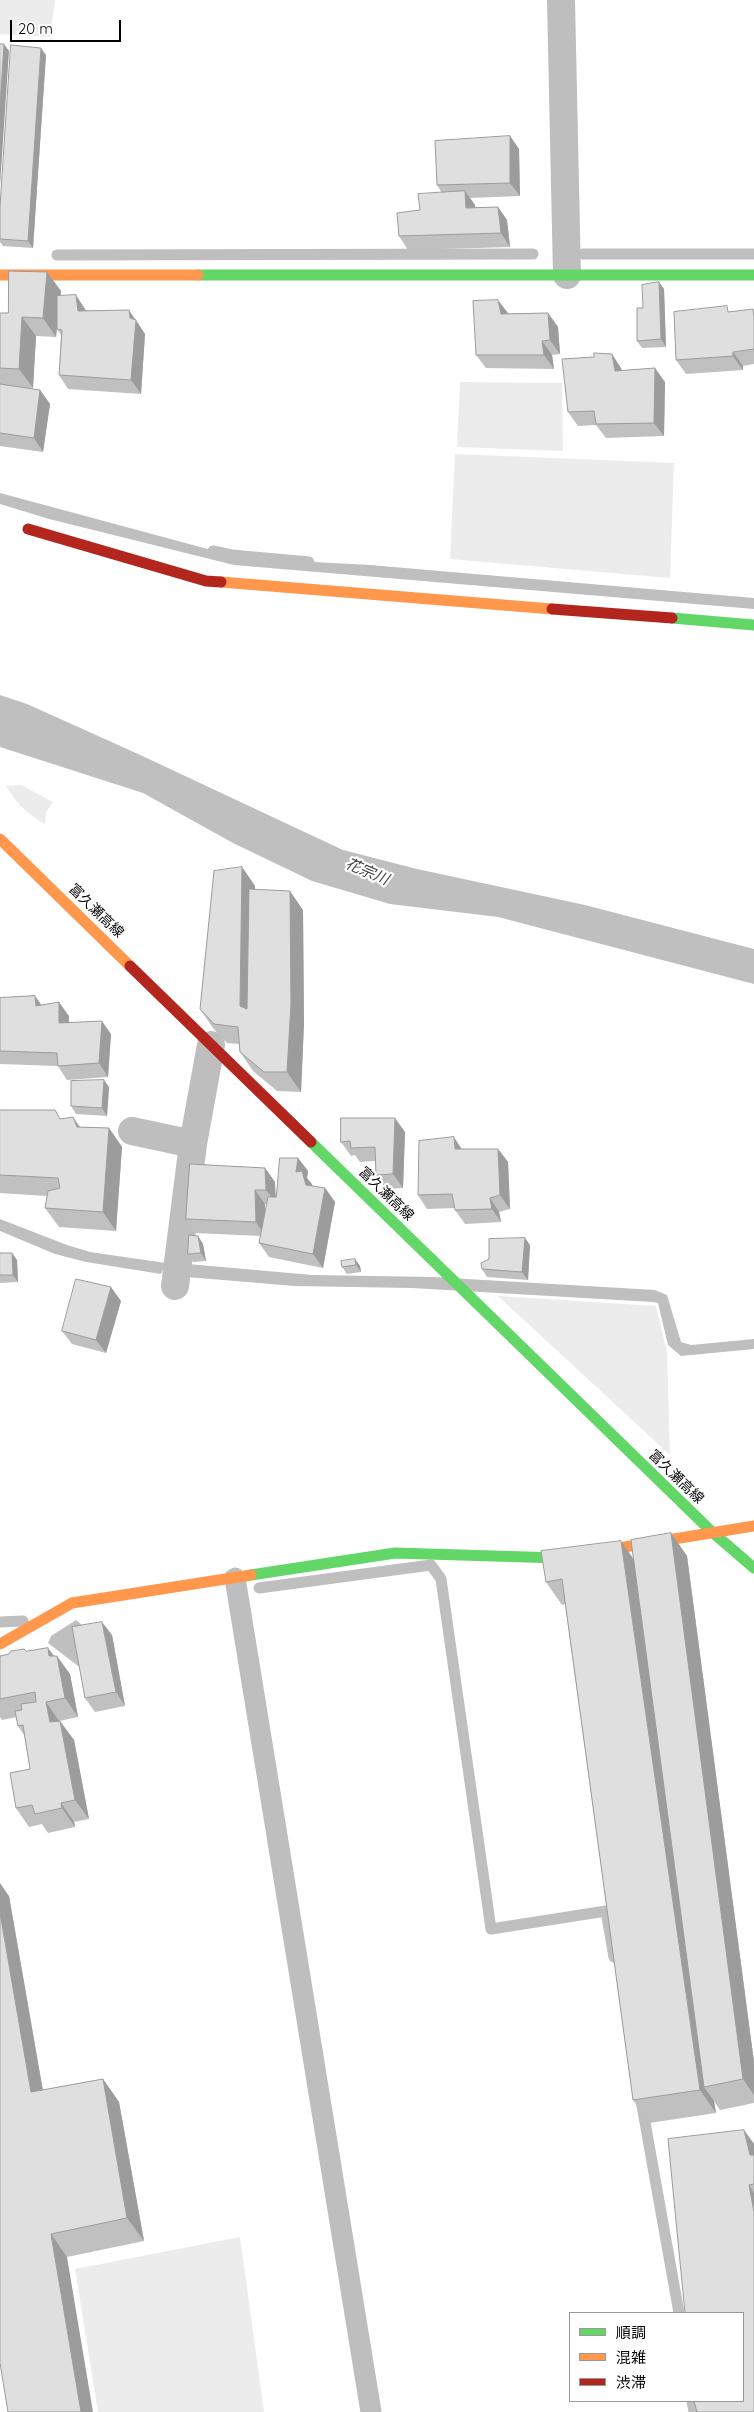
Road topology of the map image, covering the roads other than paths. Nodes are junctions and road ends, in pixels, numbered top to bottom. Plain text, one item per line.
1 (561, 0) edge
2 (0, 275) edge
3 (567, 275) junction
4 (754, 275) edge
5 (28, 529) dead end
6 (754, 625) edge
7 (0, 838) edge
8 (212, 1045) junction
9 (132, 1131) dead end
10 (193, 1144) junction
11 (175, 1286) dead end
12 (754, 1526) edge
13 (711, 1531) junction
14 (754, 1568) edge
15 (234, 1578) junction
16 (0, 1644) edge
17 (371, 2412) edge

1 - 3 street
2 - 3 street
3 - 4 street
5 - 6 street
7 - 8 street, 富久瀬高線
8 - 10 street
8 - 13 street, 富久瀬高線
9 - 10 street
10 - 11 street
12 - 13 street
13 - 14 street, 富久瀬高線
13 - 15 street
15 - 16 street
15 - 17 lane

